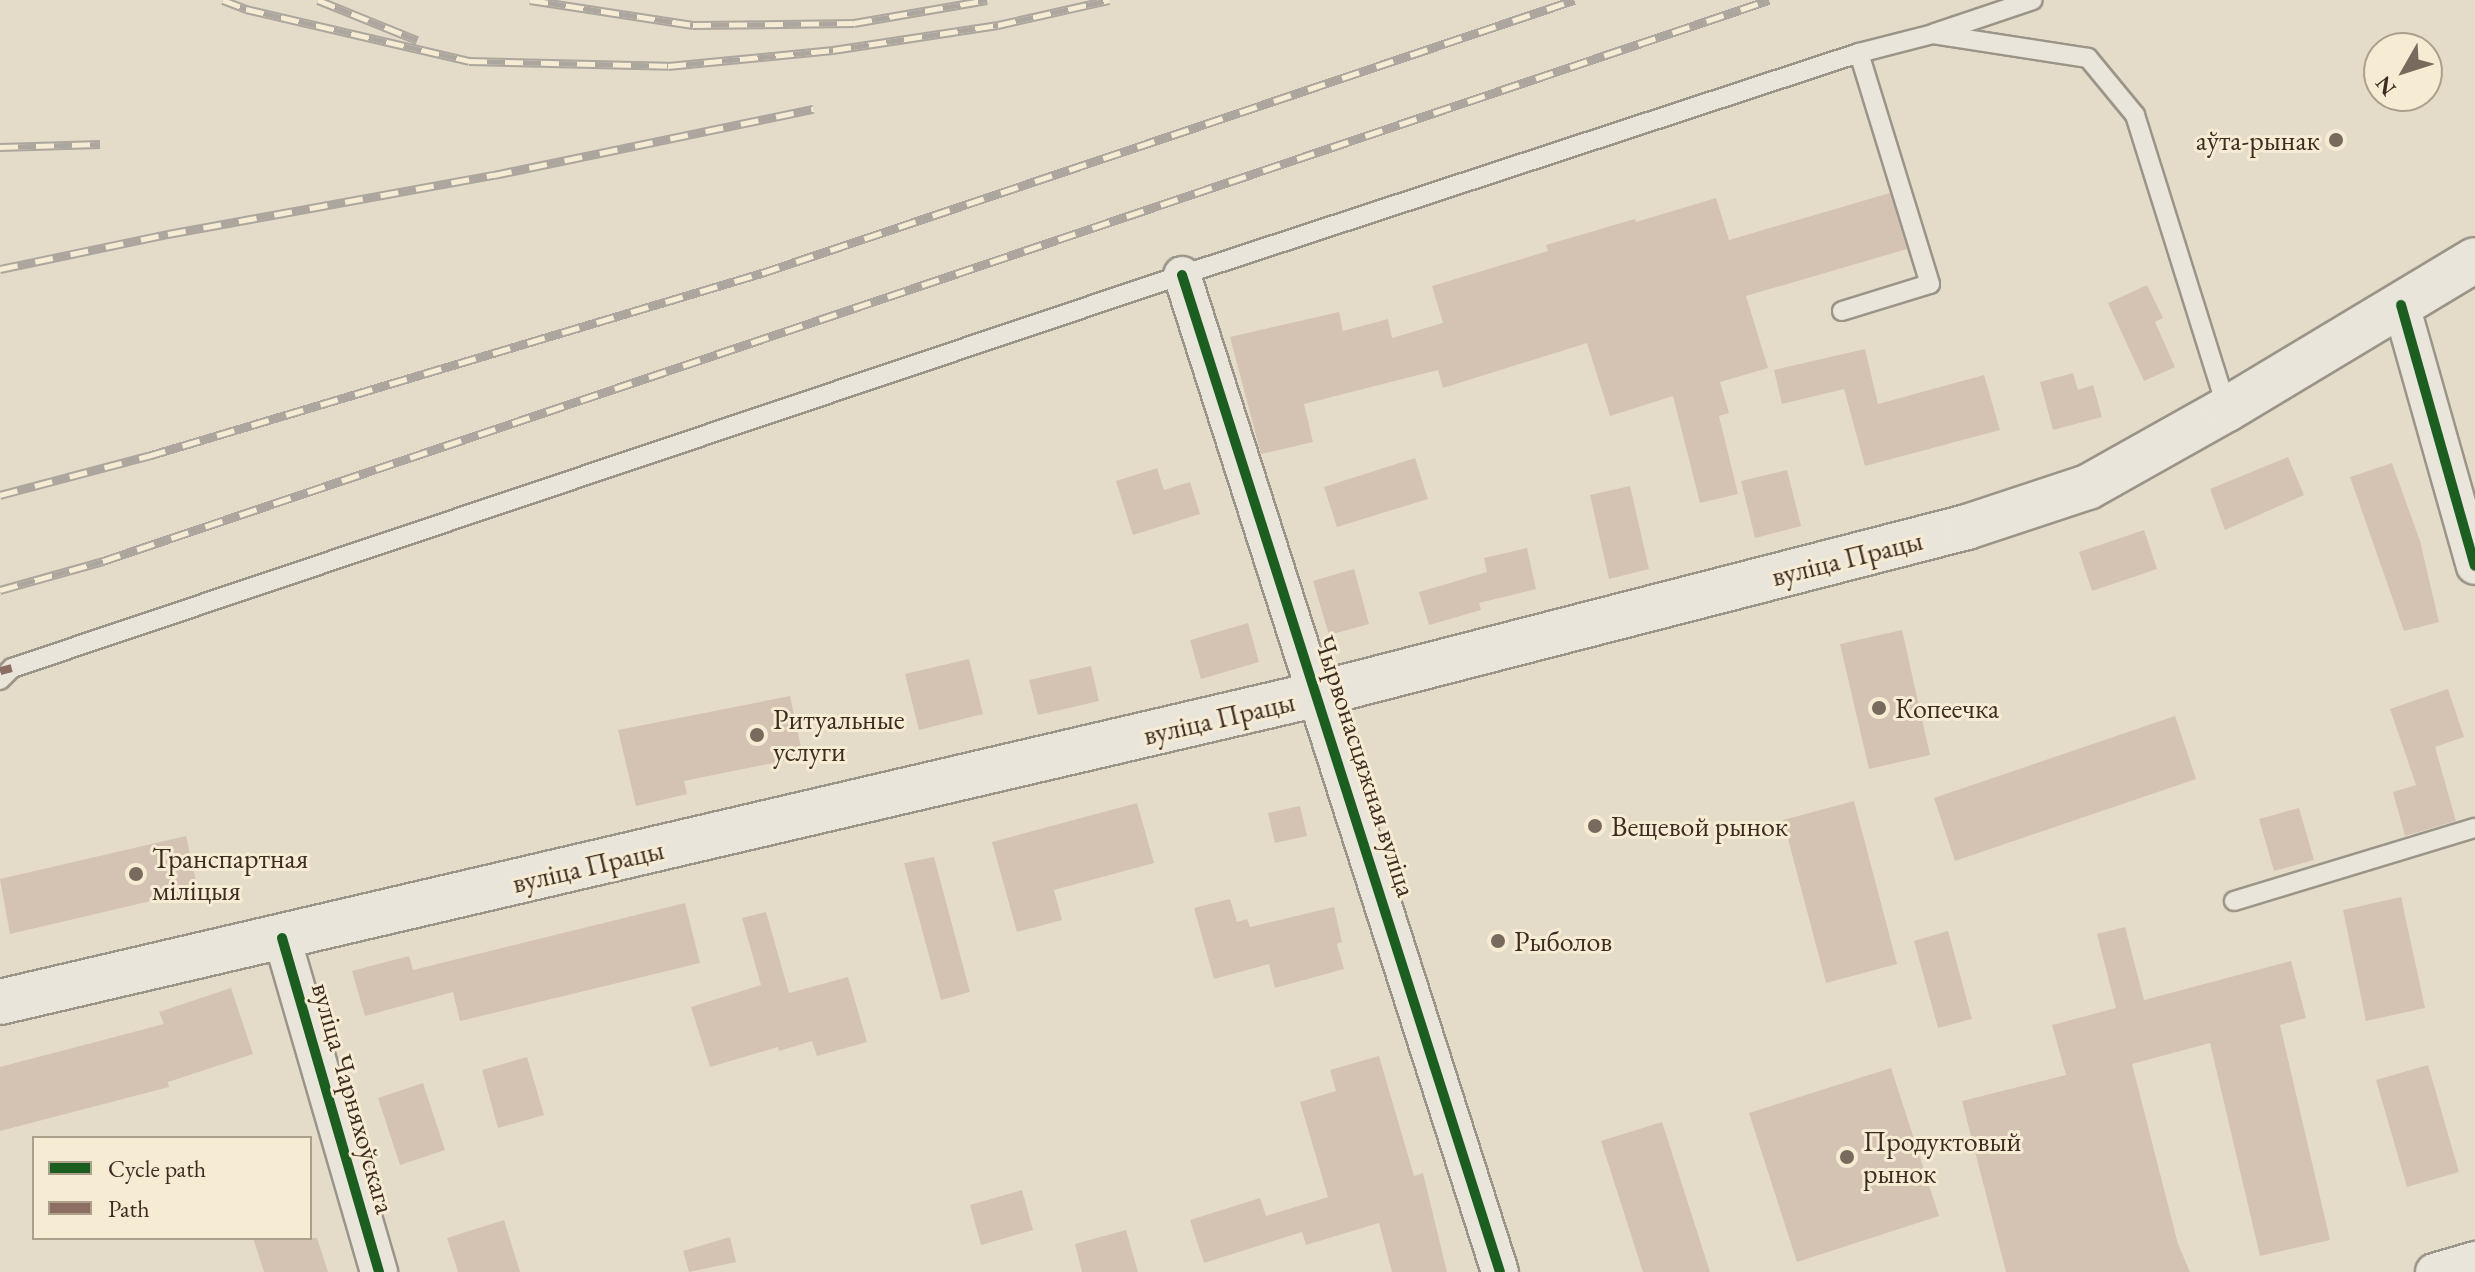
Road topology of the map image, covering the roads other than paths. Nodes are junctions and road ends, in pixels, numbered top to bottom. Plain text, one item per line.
1 (2033, 0) edge
2 (1933, 34) junction
3 (1859, 53) junction
4 (2475, 260) edge
5 (1182, 275) junction
6 (2401, 305) junction
7 (1842, 311) dead end
8 (2227, 409) junction
9 (2475, 566) edge
10 (0, 680) edge
11 (1318, 694) junction
12 (2475, 828) edge
13 (2234, 901) dead end
14 (282, 938) junction
15 (0, 1002) edge
16 (2475, 1260) edge
17 (379, 1272) edge
18 (1500, 1272) edge
19 (2434, 1272) edge

1 - 2 lane
2 - 3 lane
2 - 8 lane
3 - 5 lane
3 - 7 lane
4 - 6 main road, вуліца Працы
5 - 10 lane
5 - 11 street, Чырвонасцяжная вуліца
6 - 8 main road, вуліца Працы
6 - 9 street
8 - 11 main road, вуліца Працы
11 - 14 main road, вуліца Працы
11 - 18 street, Чырвонасцяжная вуліца
12 - 13 lane
14 - 15 main road, вуліца Працы
14 - 17 street, вуліца Чарняхоўскага
16 - 19 street

